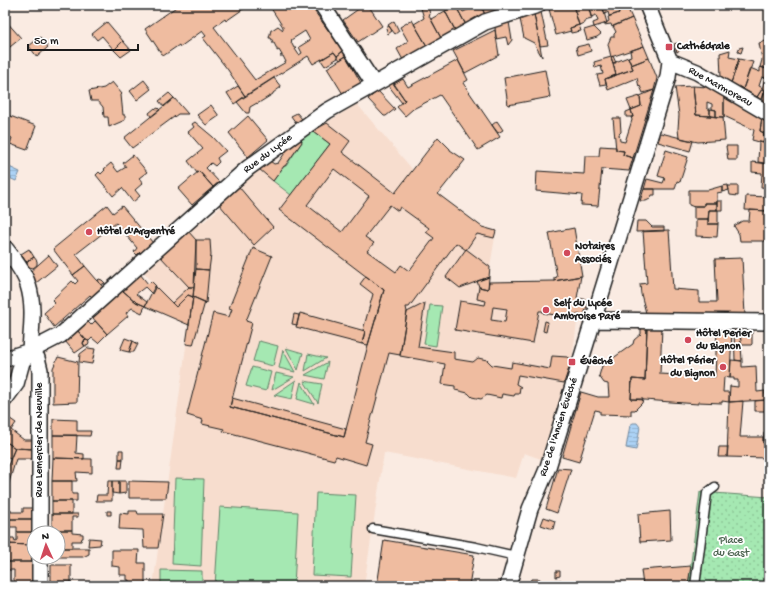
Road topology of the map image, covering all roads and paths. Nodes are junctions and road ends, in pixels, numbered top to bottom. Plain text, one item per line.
1 (322, 5) edge
2 (538, 5) edge
3 (647, 5) edge
4 (670, 61) junction
5 (374, 84) junction
6 (769, 114) edge
7 (5, 248) edge
8 (593, 320) junction
9 (769, 322) edge
10 (30, 351) junction
11 (5, 358) edge
12 (5, 399) edge
13 (715, 487) dead end
14 (40, 525) edge
15 (373, 529) dead end
16 (516, 556) junction
17 (40, 565) edge
18 (40, 586) edge
19 (508, 586) edge
20 (695, 586) edge

1 - 5 street
2 - 5 street, Rue du Lycée
3 - 4 street
4 - 6 street, Rue Marmoreau
4 - 8 street, Rue de l'Ancien Évêché
5 - 10 street, Rue du Lycée
7 - 10 street
8 - 9 street
8 - 16 street, Rue de l'Ancien Évêché
10 - 11 street, Rue du Lycée
10 - 12 street
10 - 14 street, Rue Lemercier de Neuville
13 - 20 lane
15 - 16 lane
16 - 19 street, Rue de l'Ancien Évêché
17 - 18 street

